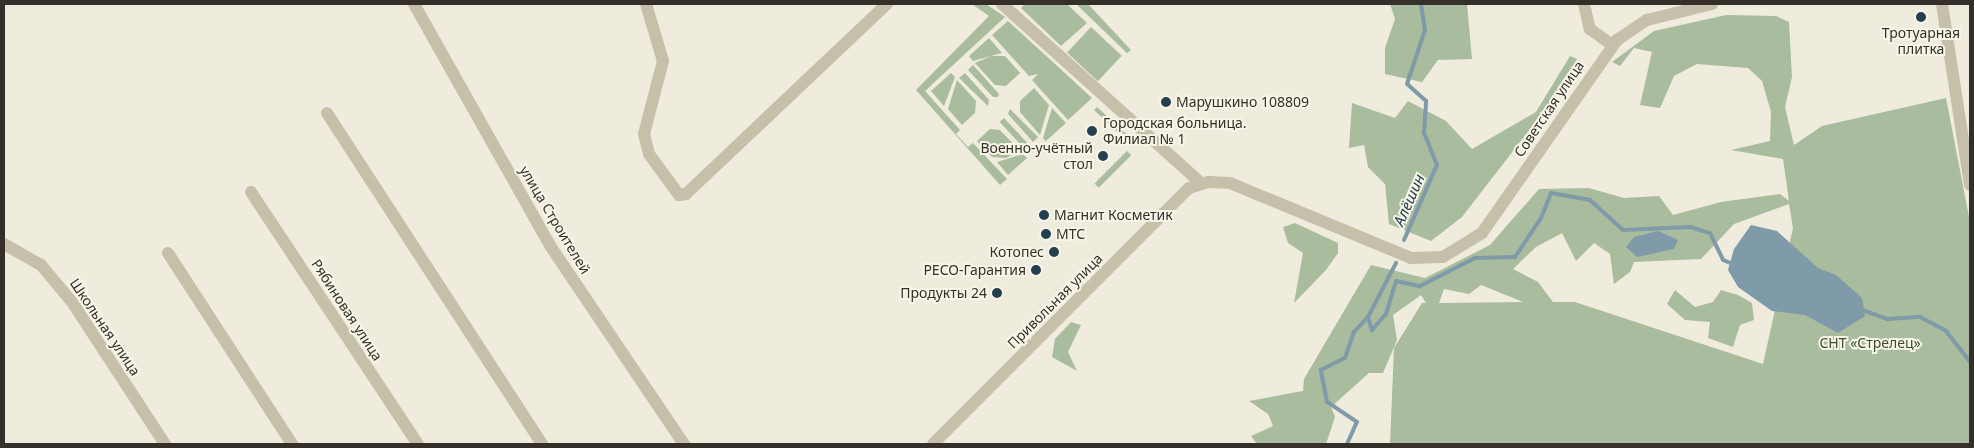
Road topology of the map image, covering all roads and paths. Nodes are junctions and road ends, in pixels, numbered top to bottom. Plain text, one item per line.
1 (414, 4) edge
2 (646, 4) edge
3 (887, 4) edge
4 (1002, 4) edge
5 (1584, 4) edge
6 (1712, 4) edge
7 (1942, 4) edge
8 (1612, 45) junction
9 (327, 113) dead end
10 (1968, 156) edge
11 (1200, 183) junction
12 (1970, 185) edge
13 (251, 192) dead end
14 (4, 244) edge
15 (168, 253) dead end
16 (164, 444) edge
17 (292, 444) edge
18 (418, 444) edge
19 (542, 444) edge
20 (684, 444) edge
21 (933, 444) edge

1 - 20 street, улица Строителей
2 - 3 street
4 - 11 street
5 - 8 street
6 - 8 street, Советская улица
7 - 10 street
8 - 11 street, Советская улица
9 - 19 street
10 - 12 street
11 - 21 street, Привольная улица
13 - 18 street, Рябиновая улица
14 - 16 street, Школьная улица
15 - 17 street

